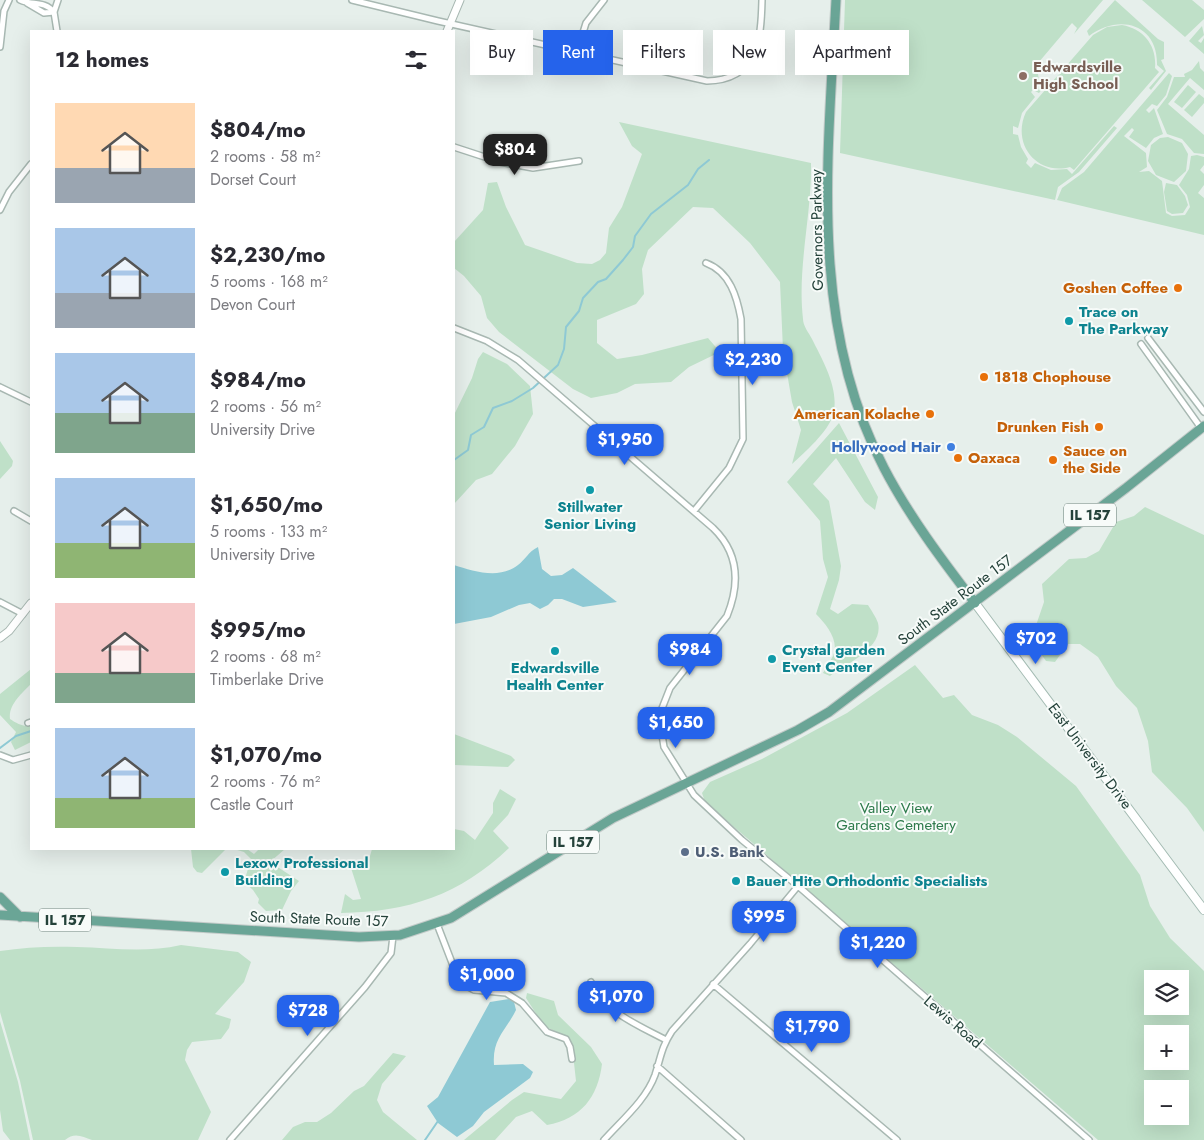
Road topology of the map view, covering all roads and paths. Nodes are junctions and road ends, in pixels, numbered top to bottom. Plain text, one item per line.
1 (8, 0) edge
2 (20, 0) edge
3 (58, 0) edge
4 (352, 0) edge
5 (460, 0) edge
6 (604, 0) edge
7 (762, 0) edge
8 (836, 0) edge
9 (54, 12) junction
10 (449, 28) edge
11 (57, 30) edge
12 (584, 30) edge
13 (543, 46) edge
14 (0, 47) edge
15 (613, 60) edge
16 (455, 147) edge
17 (579, 161) dead end
18 (30, 165) edge
19 (0, 210) edge
20 (706, 263) dead end
21 (455, 328) edge
22 (1148, 338) dead end
23 (1141, 344) dead end
24 (0, 387) edge
25 (30, 402) edge
26 (1204, 412) edge
27 (1203, 428) edge
28 (14, 511) dead end
29 (694, 512) junction
30 (30, 520) edge
31 (0, 602) edge
32 (975, 603) junction
33 (30, 604) edge
34 (23, 614) junction
35 (0, 638) edge
36 (0, 755) edge
37 (30, 755) edge
38 (686, 782) junction
39 (798, 886) junction
40 (0, 897) edge
41 (1204, 910) edge
42 (0, 915) edge
43 (20, 917) junction
44 (437, 924) junction
45 (393, 936) junction
46 (590, 982) dead end
47 (713, 984) junction
48 (666, 1040) junction
49 (572, 1059) dead end
50 (656, 1066) junction
51 (230, 1140) edge
52 (604, 1140) edge
53 (741, 1140) edge
54 (897, 1140) edge
55 (1089, 1140) edge

1 - 14 street
2 - 9 street
3 - 9 street
4 - 10 street
5 - 10 street
6 - 12 street
7 - 15 street
8 - 32 main road, Governors Parkway
9 - 11 street
10 - 13 street
16 - 17 street
18 - 19 street
20 - 29 street
21 - 29 street, Lewis Road
22 - 26 street
23 - 27 street
24 - 25 street
27 - 32 main road, South State Route 157 / IL 157
28 - 30 street
29 - 38 street, Lewis Road
31 - 34 street
32 - 38 main road, South State Route 157 / IL 157
32 - 41 main road, East University Drive
33 - 34 street
34 - 35 street
36 - 37 street
38 - 39 street, Lewis Road
38 - 44 main road, South State Route 157 / IL 157
39 - 47 street
39 - 55 street, Lewis Road
40 - 43 main road
42 - 43 main road, South State Route 157 / IL 157
43 - 45 main road, South State Route 157 / IL 157
44 - 45 main road, South State Route 157 / IL 157
44 - 49 street
45 - 51 street
46 - 48 street
47 - 48 street
47 - 54 street
48 - 50 street
50 - 52 street
50 - 53 street

